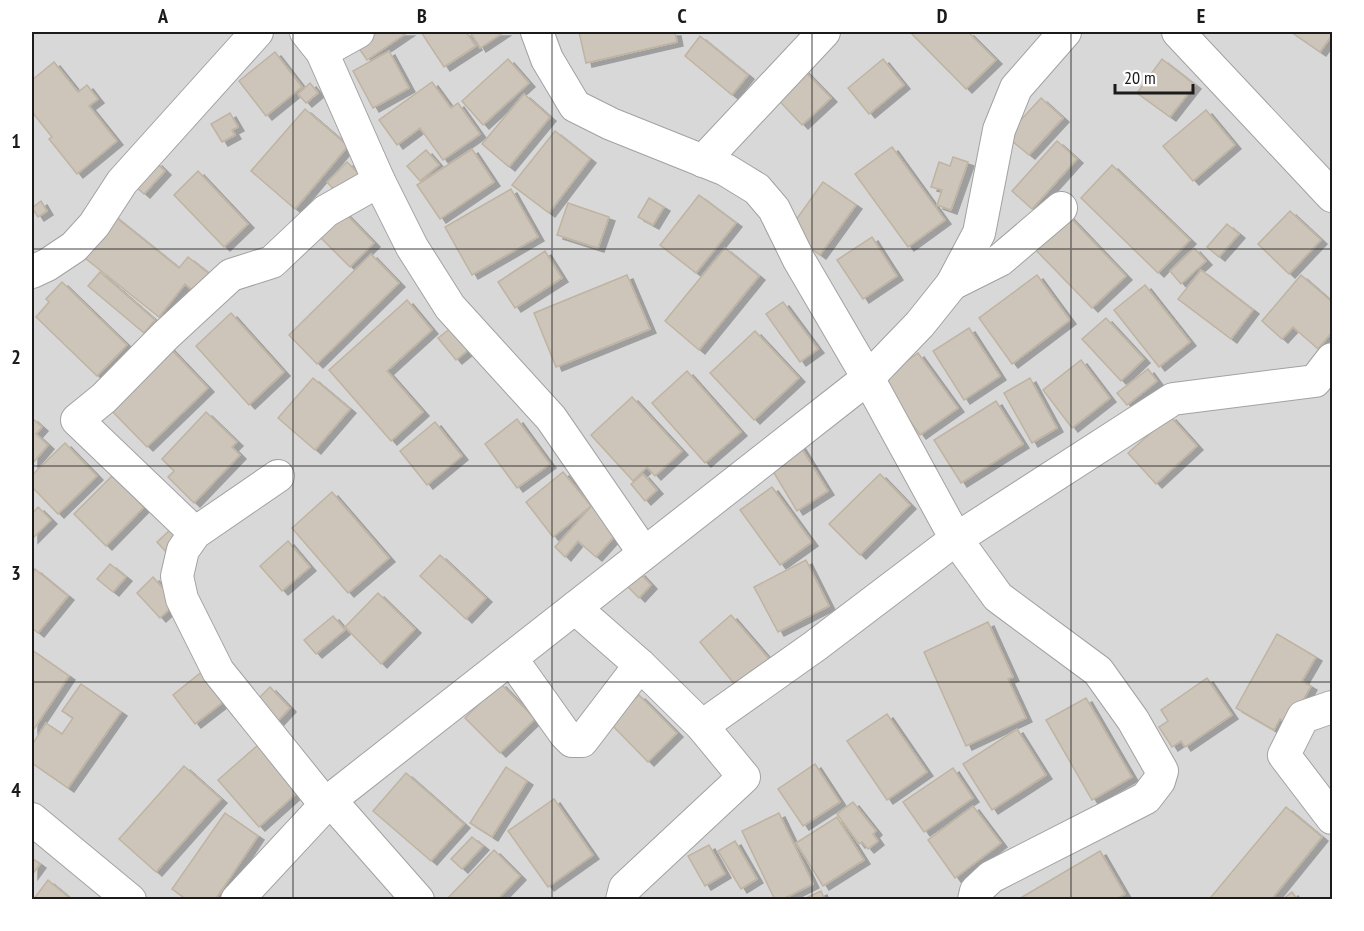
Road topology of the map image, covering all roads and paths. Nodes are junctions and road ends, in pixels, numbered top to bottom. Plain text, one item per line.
1 (257, 32) edge
2 (358, 32) edge
3 (537, 32) edge
4 (824, 32) edge
5 (1178, 32) edge
6 (1062, 33) edge
7 (314, 42) edge
8 (704, 162) junction
9 (379, 181) junction
10 (1332, 196) edge
11 (1061, 208) dead end
12 (32, 272) edge
13 (952, 284) junction
14 (1332, 359) edge
15 (868, 378) junction
16 (278, 476) dead end
17 (195, 533) junction
18 (956, 539) junction
19 (644, 553) junction
20 (575, 608) junction
21 (511, 658) junction
22 (640, 665) junction
23 (1332, 707) edge
24 (702, 726) junction
25 (327, 802) junction
26 (1332, 818) edge
27 (32, 819) edge
28 (130, 900) edge
29 (237, 900) edge
30 (418, 900) edge
31 (622, 900) edge
32 (974, 900) edge

1 - 12 street
2 - 7 street
3 - 8 street
4 - 8 street
5 - 10 street
6 - 13 street
7 - 9 street
8 - 15 street
9 - 17 street
9 - 19 street
11 - 13 street
13 - 15 street
14 - 18 street
15 - 18 street
15 - 19 street
16 - 17 street
17 - 25 street
18 - 24 street
18 - 32 street
19 - 20 street
20 - 21 street
20 - 22 street
21 - 22 street
21 - 25 street
22 - 24 street
23 - 26 street
24 - 31 street
25 - 29 street
25 - 30 street
27 - 28 street

